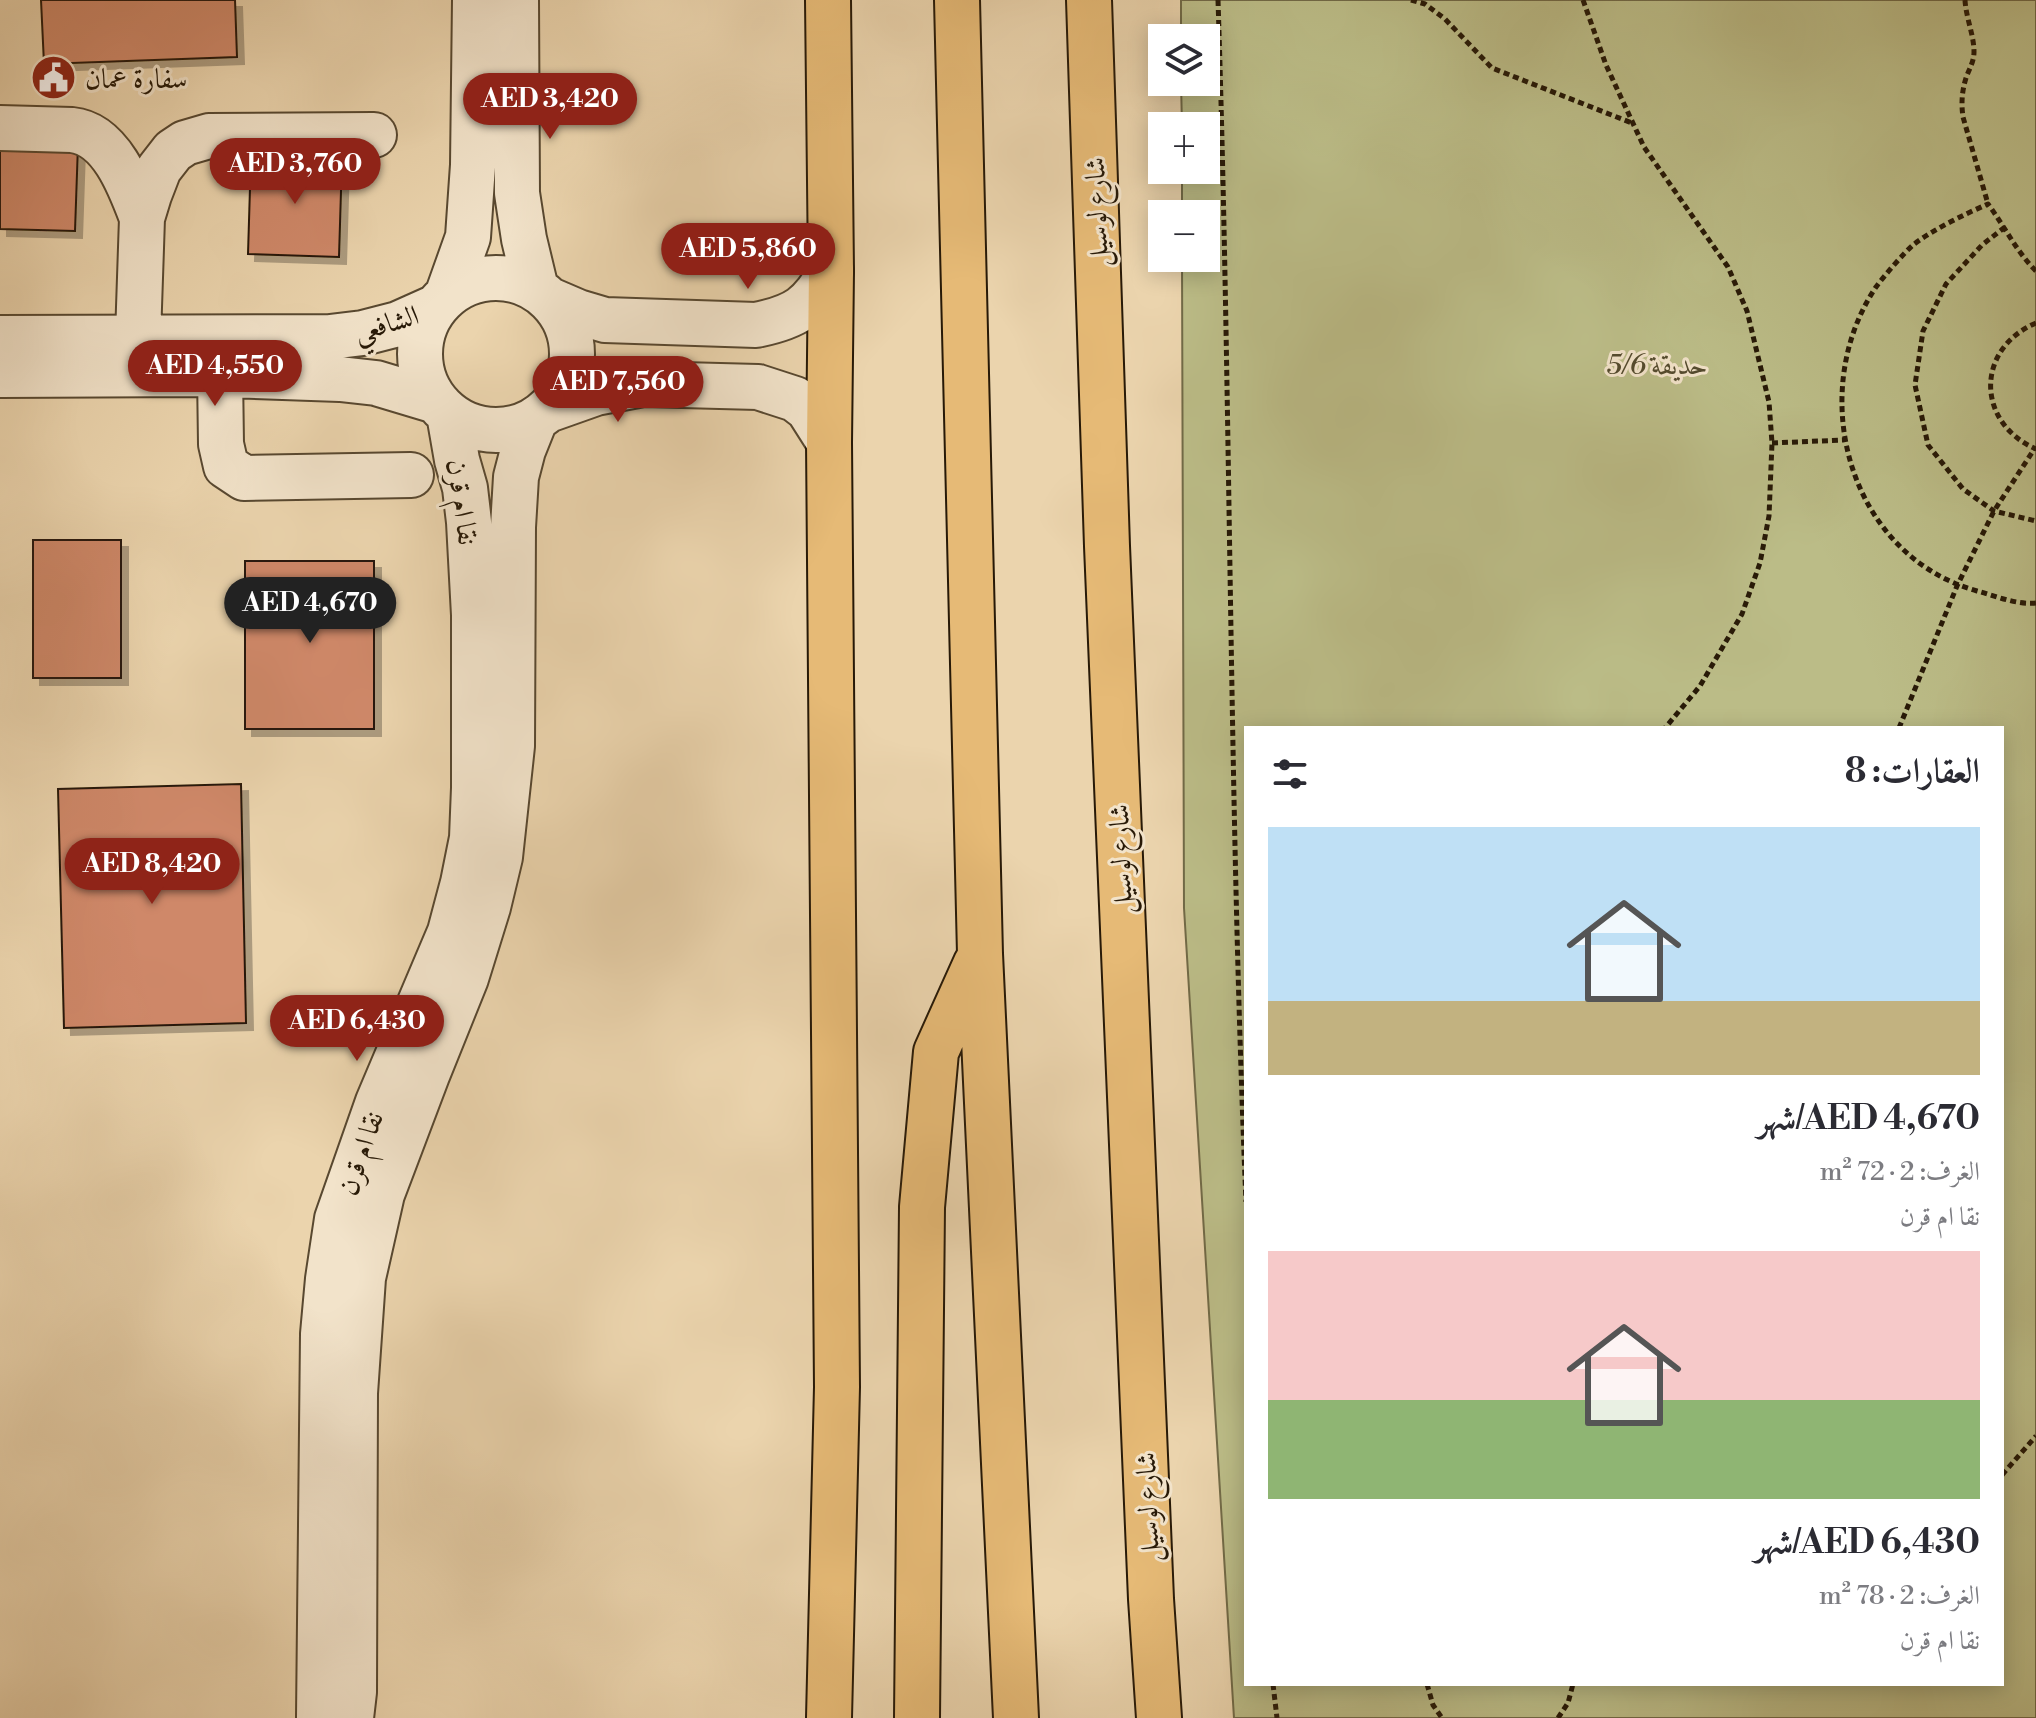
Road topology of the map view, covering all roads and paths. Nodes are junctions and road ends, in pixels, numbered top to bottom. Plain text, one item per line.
1 (475, 0) edge
2 (516, 0) edge
3 (828, 0) edge
4 (957, 0) edge
5 (1089, 0) edge
6 (1218, 0) edge
7 (1411, 0) edge
8 (1583, 0) edge
9 (1965, 0) edge
10 (1633, 123) junction
11 (0, 128) edge
12 (374, 135) dead end
13 (1988, 204) junction
14 (142, 218) junction
15 (2005, 227) junction
16 (831, 271) junction
17 (2036, 271) edge
18 (543, 294) junction
19 (441, 301) junction
20 (2036, 323) edge
21 (138, 337) junction
22 (0, 338) edge
23 (220, 374) junction
24 (0, 375) edge
25 (443, 408) junction
26 (542, 415) junction
27 (1844, 440) junction
28 (829, 442) junction
29 (1772, 443) junction
30 (2035, 448) edge
31 (411, 475) dead end
32 (1994, 511) junction
33 (2036, 521) edge
34 (1957, 586) junction
35 (2036, 603) edge
36 (1667, 726) edge
37 (1900, 726) edge
38 (980, 954) junction
39 (1244, 1138) edge
40 (2036, 1436) edge
41 (2004, 1473) edge
42 (1273, 1686) edge
43 (1428, 1686) edge
44 (1572, 1686) edge
45 (319, 1718) edge
46 (351, 1718) edge
47 (829, 1718) edge
48 (917, 1718) edge
49 (1016, 1718) edge
50 (1159, 1718) edge
51 (1277, 1718) edge
52 (1442, 1718) edge
53 (1558, 1718) edge

1 - 19 street
2 - 18 street
3 - 16 highway
4 - 38 highway
5 - 50 highway, شارع لوسيل
6 - 39 path
7 - 10 path
8 - 10 path
9 - 13 path
10 - 29 path
11 - 14 street
12 - 14 street
13 - 15 path
13 - 27 path
14 - 21 street
15 - 17 path
15 - 32 path
16 - 18 street
16 - 28 highway
18 - 19 street
18 - 26 street
19 - 21 street, الشافعي
19 - 25 street
20 - 30 path
21 - 22 street, الشافعي
23 - 24 street, الشافعي
23 - 25 street, الشافعي
23 - 31 street
25 - 26 street
25 - 45 street, نقا ام قرن
26 - 28 street
26 - 46 street, نقا ام قرن
27 - 29 path
27 - 34 path
28 - 47 highway
29 - 36 path
30 - 32 path
32 - 33 path
32 - 34 path
34 - 35 path
34 - 37 path
38 - 48 highway
38 - 49 highway
40 - 41 path
42 - 51 path
43 - 52 path
44 - 53 path

